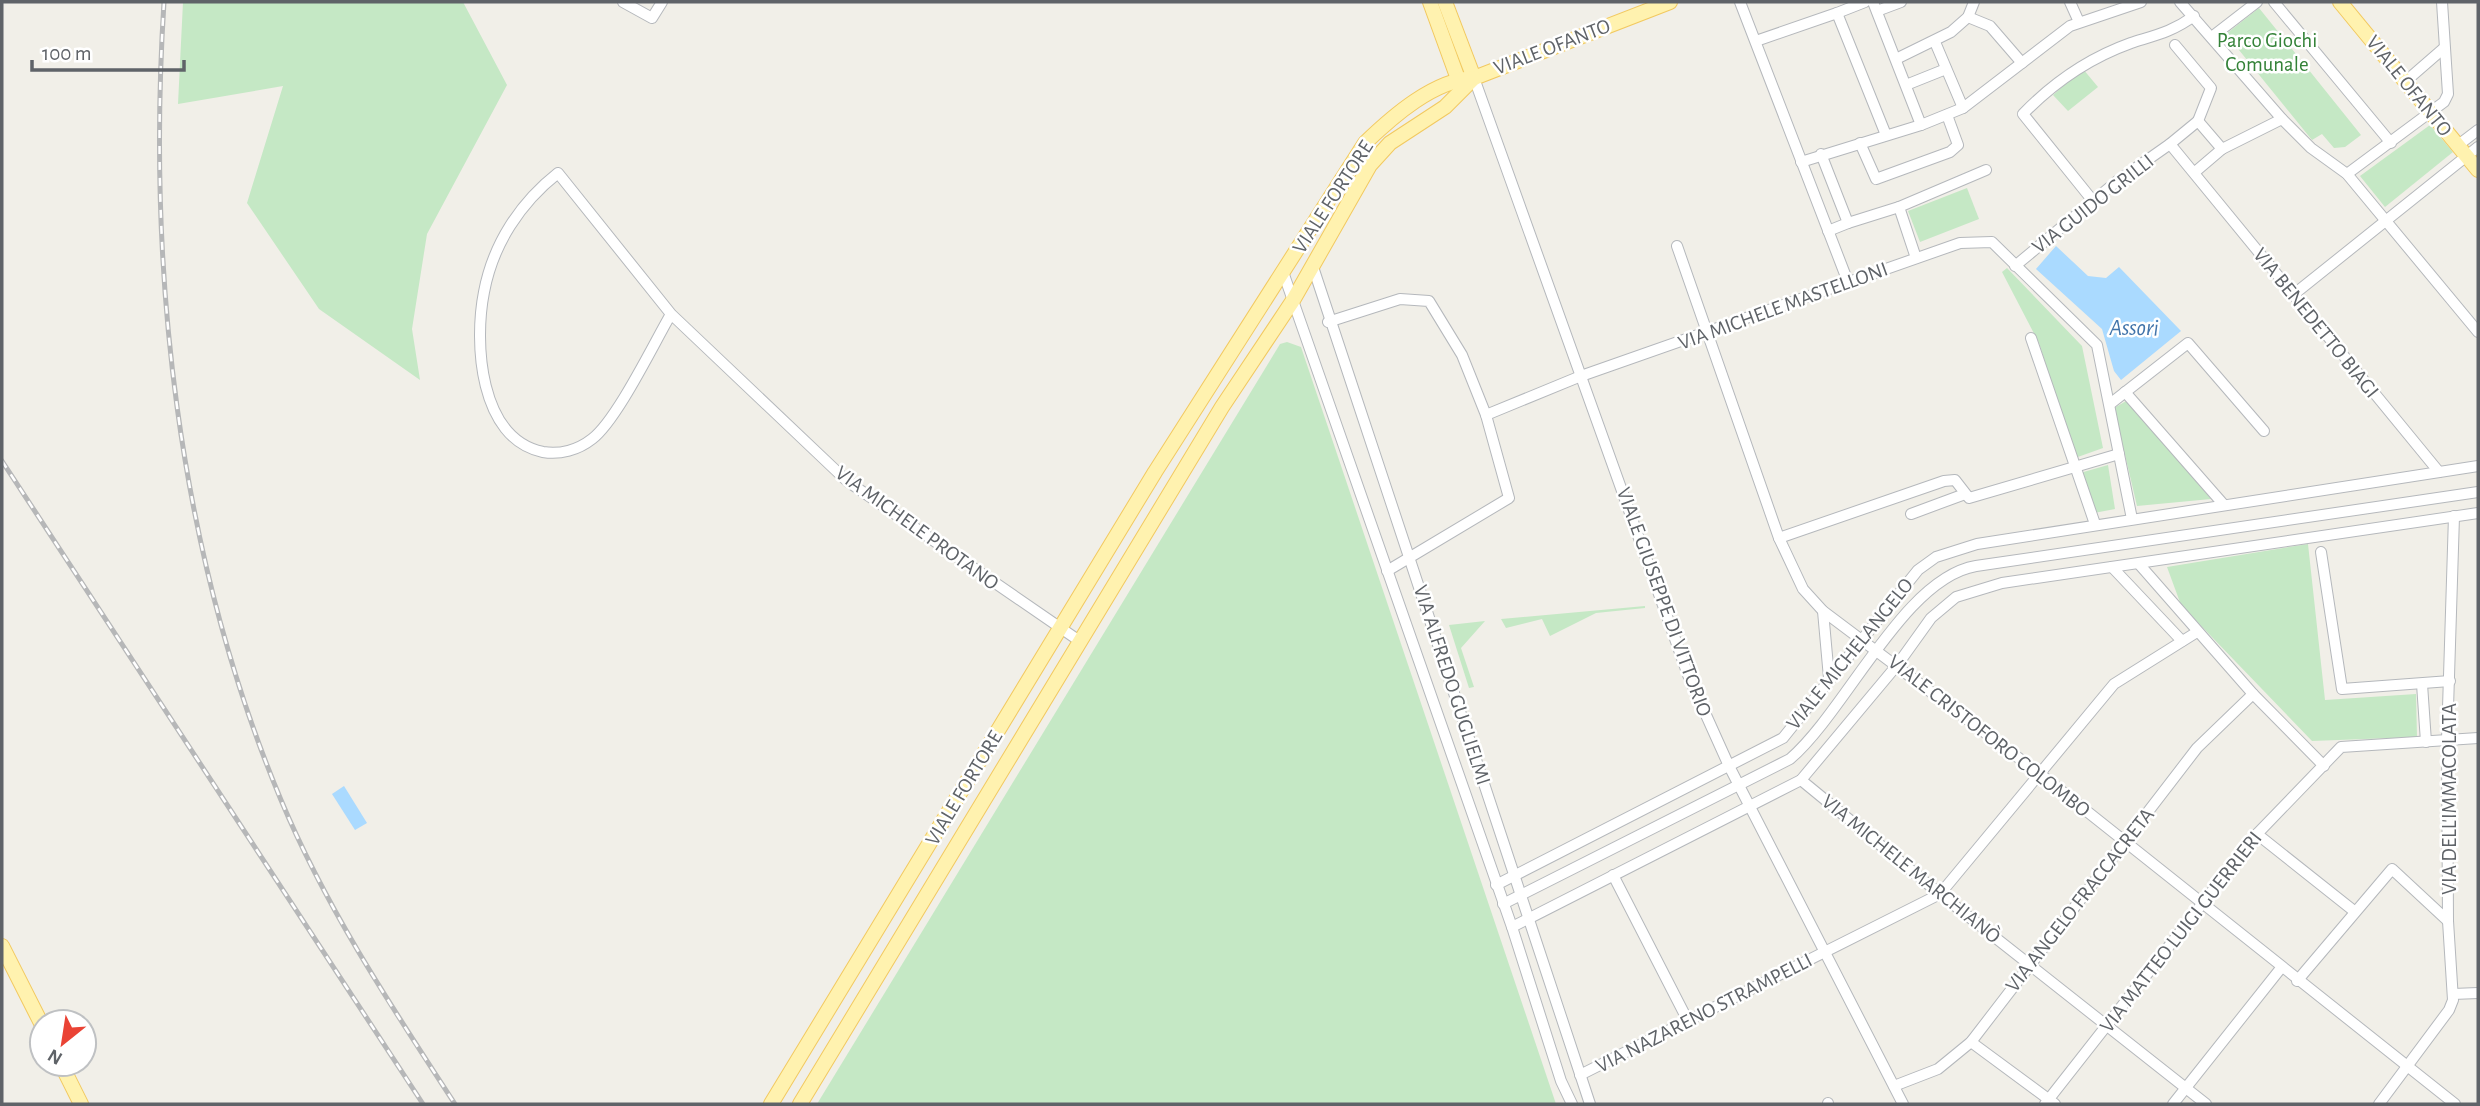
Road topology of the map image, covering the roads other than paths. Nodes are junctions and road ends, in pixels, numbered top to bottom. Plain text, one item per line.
1 (624, 2) edge
2 (662, 2) edge
3 (1430, 2) edge
4 (1446, 2) edge
5 (1670, 2) edge
6 (1740, 2) edge
7 (1866, 2) edge
8 (1901, 2) edge
9 (1974, 2) edge
10 (2070, 2) edge
11 (2141, 2) edge
12 (2180, 2) edge
13 (2257, 2) edge
14 (2274, 2) edge
15 (2442, 2) edge
16 (2344, 3) edge
17 (1875, 6) edge
18 (1836, 13) junction
19 (2194, 16) junction
20 (1968, 17) junction
21 (2079, 22) junction
22 (2213, 36) junction
23 (1756, 41) junction
24 (1935, 42) junction
25 (2175, 45) dead end
26 (2444, 48) junction
27 (1896, 58) junction
28 (2022, 63) junction
29 (1946, 69) junction
30 (1474, 78) junction
31 (1458, 79) junction
32 (2406, 81) junction
33 (1906, 85) junction
34 (1963, 108) junction
35 (2431, 112) junction
36 (1947, 115) junction
37 (2281, 119) junction
38 (2198, 121) junction
39 (1921, 125) junction
40 (2478, 130) edge
41 (1886, 135) junction
42 (1860, 143) junction
43 (2170, 144) junction
44 (2391, 144) junction
45 (2222, 149) junction
46 (2467, 150) edge
47 (1821, 154) junction
48 (1801, 162) junction
49 (1986, 170) dead end
50 (2478, 170) edge
51 (2195, 172) junction
52 (2347, 174) junction
53 (2092, 201) junction
54 (1899, 207) junction
55 (2384, 219) junction
56 (1848, 223) junction
57 (1828, 231) junction
58 (1677, 246) dead end
59 (1916, 258) junction
60 (2015, 266) junction
61 (1313, 267) junction
62 (1283, 272) junction
63 (1848, 282) junction
64 (2293, 295) junction
65 (1292, 302) junction
66 (671, 314) junction
67 (1328, 321) junction
68 (2478, 332) edge
69 (1708, 333) junction
70 (2031, 338) dead end
71 (1581, 376) junction
72 (2125, 392) junction
73 (2110, 404) junction
74 (1486, 415) junction
75 (2264, 431) dead end
76 (2119, 454) junction
77 (2478, 466) edge
78 (2073, 467) junction
79 (1155, 472) junction
80 (2440, 472) junction
81 (1174, 486) junction
82 (2478, 492) edge
83 (1965, 494) junction
84 (2224, 505) junction
85 (2478, 513) edge
86 (1911, 514) dead end
87 (2454, 516) junction
88 (2132, 519) junction
89 (2095, 524) junction
90 (1779, 538) junction
91 (1977, 544) junction
92 (2321, 552) dead end
93 (1409, 557) junction
94 (2138, 564) junction
95 (1976, 566) junction
96 (2112, 567) junction
97 (1387, 572) junction
98 (1823, 611) junction
99 (1061, 630) junction
100 (2197, 632) junction
101 (1861, 639) junction
102 (2182, 641) junction
103 (1081, 642) junction
104 (1878, 651) junction
105 (1898, 664) junction
106 (1829, 678) junction
107 (2450, 681) junction
108 (2421, 684) junction
109 (2253, 694) junction
110 (2478, 738) edge
111 (2447, 740) junction
112 (2426, 742) junction
113 (1729, 766) junction
114 (2324, 766) junction
115 (2040, 774) junction
116 (1801, 779) junction
117 (1739, 785) junction
118 (1749, 805) junction
119 (2257, 834) junction
120 (2126, 843) junction
121 (1515, 873) junction
122 (1613, 875) junction
123 (1496, 885) junction
124 (1523, 894) junction
125 (1940, 894) junction
126 (1503, 904) junction
127 (2202, 905) junction
128 (2354, 911) junction
129 (1531, 918) junction
130 (2448, 921) junction
131 (1512, 927) junction
132 (2, 946) edge
133 (1827, 951) junction
134 (2029, 964) junction
135 (2281, 968) junction
136 (2297, 981) junction
137 (1554, 991) junction
138 (2478, 993) edge
139 (2453, 994) junction
140 (1534, 997) junction
141 (33, 1008) edge
142 (1688, 1021) junction
143 (2106, 1026) junction
144 (1971, 1042) junction
145 (2408, 1067) junction
146 (1580, 1075) junction
147 (68, 1078) edge
148 (1894, 1086) junction
149 (2187, 1088) junction
150 (2050, 1103) edge
151 (81, 1104) edge
152 (772, 1104) edge
153 (800, 1104) edge
154 (1572, 1104) edge
155 (1591, 1104) edge
156 (1903, 1104) edge
157 (2173, 1104) edge
158 (2206, 1104) edge
159 (2379, 1104) edge
160 (2455, 1104) edge

1 - 2 street
3 - 31 main road
4 - 30 main road
5 - 30 main road, VIALE OFANTO
6 - 23 street
7 - 18 street
8 - 17 street
9 - 20 street
10 - 21 street
11 - 21 street
12 - 19 street
13 - 22 street
14 - 44 street
15 - 26 street
16 - 32 main road, VIALE OFANTO
17 - 27 street
18 - 23 street
18 - 41 street
19 - 22 street
19 - 53 street
20 - 24 street
20 - 28 street
21 - 28 street
22 - 37 street
23 - 48 street
24 - 27 street
24 - 29 street
25 - 38 street
26 - 32 street
26 - 35 street
27 - 33 street
28 - 34 street
29 - 33 street
29 - 34 street
30 - 31 main road, VIALE FORTORE
30 - 61 main road, VIALE FORTORE
30 - 71 street, VIALE GIUSEPPE DI VITTORIO
31 - 62 main road, VIALE FORTORE
32 - 35 main road, VIALE OFANTO
33 - 39 street
34 - 36 street
35 - 44 street
35 - 46 main road, VIALE OFANTO
36 - 39 street
36 - 42 street
37 - 45 street
37 - 52 street
38 - 43 street, VIA GUIDO GRILLI
38 - 45 street
39 - 41 street
40 - 46 street
41 - 42 street
42 - 47 street
43 - 51 street, VIA BENEDETTO BIAGI
43 - 53 street, VIA GUIDO GRILLI
44 - 52 street
45 - 51 street
46 - 50 main road, VIALE OFANTO
46 - 55 street
47 - 48 street
47 - 56 street
48 - 57 street
49 - 54 street
51 - 64 street, VIA BENEDETTO BIAGI
52 - 55 street
53 - 60 street, VIA GUIDO GRILLI
54 - 56 street
54 - 59 street
55 - 64 street
55 - 68 street
56 - 57 street
57 - 63 street
58 - 69 street, VIALE CRISTOFORO COLOMBO
59 - 60 street, VIA MICHELE MASTELLONI
59 - 63 street, VIA MICHELE MASTELLONI
60 - 73 street, VIA MICHELE MASTELLONI
61 - 65 main road, VIALE FORTORE
61 - 67 street, VIA ALFREDO GUGLIELMI
62 - 65 street, VIA ALFREDO GUGLIELMI
62 - 79 main road, VIALE FORTORE
63 - 69 street, VIA MICHELE MASTELLONI
64 - 80 street, VIA BENEDETTO BIAGI
65 - 81 main road, VIALE FORTORE
65 - 97 street, VIA ALFREDO GUGLIELMI
66 - 66 street, VIA MICHELE PROTANO
66 - 99 street, VIA MICHELE PROTANO
67 - 74 street
67 - 93 street, VIA ALFREDO GUGLIELMI
69 - 71 street, VIA MICHELE MASTELLONI
69 - 90 street, VIALE CRISTOFORO COLOMBO
70 - 78 street
71 - 74 street, VIA MICHELE MASTELLONI
71 - 113 street, VIALE GIUSEPPE DI VITTORIO
72 - 73 street
72 - 75 street
72 - 84 street
73 - 76 street, VIA MICHELE MASTELLONI
74 - 93 street
76 - 78 street
76 - 88 street, VIA MICHELE MASTELLONI
77 - 80 street, VIALE MICHELANGELO
78 - 83 street
78 - 89 street
79 - 81 main road
79 - 99 main road, VIALE FORTORE
80 - 84 street, VIALE MICHELANGELO
81 - 103 main road, VIALE FORTORE
82 - 95 street, VIALE MICHELANGELO
83 - 86 street
83 - 90 street
84 - 88 street, VIALE MICHELANGELO
85 - 87 street, VIALE MICHELANGELO
87 - 94 street, VIALE MICHELANGELO
87 - 107 street, VIA DELL'IMMACOLATA
88 - 89 street, VIALE MICHELANGELO
89 - 91 street, VIALE MICHELANGELO
90 - 98 street, VIALE CRISTOFORO COLOMBO
91 - 95 street
91 - 101 street, VIALE MICHELANGELO
92 - 108 street
93 - 97 street
93 - 121 street, VIA ALFREDO GUGLIELMI
94 - 96 street, VIALE MICHELANGELO
94 - 100 street
95 - 104 street, VIALE MICHELANGELO
96 - 102 street
96 - 105 street, VIALE MICHELANGELO
97 - 123 street, VIA ALFREDO GUGLIELMI
98 - 101 street, VIALE CRISTOFORO COLOMBO
98 - 106 street
99 - 103 street, VIA MICHELE PROTANO
99 - 152 main road, VIALE FORTORE
100 - 102 street
100 - 109 street
101 - 104 street, VIALE CRISTOFORO COLOMBO
101 - 106 street, VIALE MICHELANGELO
102 - 115 street
103 - 153 main road, VIALE FORTORE
104 - 105 street, VIALE CRISTOFORO COLOMBO
104 - 117 street, VIALE MICHELANGELO
105 - 115 street, VIALE CRISTOFORO COLOMBO
105 - 116 street, VIALE MICHELANGELO
106 - 113 street, VIALE MICHELANGELO
107 - 108 street
107 - 111 street, VIA DELL'IMMACOLATA
108 - 112 street
109 - 114 street
109 - 120 street, VIA ANGELO FRACCACRETA
110 - 111 street, VIA MATTEO LUIGI GUERRIERI
111 - 112 street, VIA MATTEO LUIGI GUERRIERI
111 - 130 street, VIA DELL'IMMACOLATA
112 - 114 street, VIA MATTEO LUIGI GUERRIERI
113 - 117 street, VIALE GIUSEPPE DI VITTORIO
113 - 121 street, VIALE MICHELANGELO
114 - 119 street, VIA MATTEO LUIGI GUERRIERI
115 - 120 street, VIALE CRISTOFORO COLOMBO
115 - 125 street
116 - 118 street, VIALE MICHELANGELO
116 - 125 street, VIA MICHELE MARCHIANÒ
117 - 118 street, VIALE GIUSEPPE DI VITTORIO
117 - 124 street, VIALE MICHELANGELO
118 - 122 street, VIALE MICHELANGELO
118 - 133 street, VIALE GIUSEPPE DI VITTORIO
119 - 127 street, VIA MATTEO LUIGI GUERRIERI
119 - 128 street
120 - 127 street, VIALE CRISTOFORO COLOMBO
120 - 134 street, VIA ANGELO FRACCACRETA
121 - 123 street, VIALE MICHELANGELO
121 - 124 street, VIA ALFREDO GUGLIELMI
122 - 129 street, VIALE MICHELANGELO
122 - 142 street
123 - 126 street, VIA ALFREDO GUGLIELMI
124 - 126 street, VIALE MICHELANGELO
124 - 129 street, VIA ALFREDO GUGLIELMI
125 - 133 street, VIA NAZARENO STRAMPELLI
125 - 134 street, VIA MICHELE MARCHIANÒ
126 - 131 street, VIA ALFREDO GUGLIELMI
127 - 135 street, VIALE CRISTOFORO COLOMBO
127 - 143 street, VIA MATTEO LUIGI GUERRIERI
128 - 130 street
128 - 136 street
129 - 131 street, VIALE MICHELANGELO
129 - 137 street, VIA ALFREDO GUGLIELMI
130 - 139 street, VIA DELL'IMMACOLATA
131 - 140 street, VIA ALFREDO GUGLIELMI
132 - 141 main road
133 - 142 street, VIA NAZARENO STRAMPELLI
133 - 148 street, VIALE GIUSEPPE DI VITTORIO
134 - 143 street, VIA MICHELE MARCHIANÒ
134 - 144 street, VIA ANGELO FRACCACRETA
135 - 136 street, VIALE CRISTOFORO COLOMBO
135 - 149 street
136 - 145 street, VIALE CRISTOFORO COLOMBO
137 - 140 street
137 - 146 street, VIA ALFREDO GUGLIELMI
138 - 139 street
139 - 145 street, VIA DELL'IMMACOLATA
140 - 154 street, VIA ALFREDO GUGLIELMI
142 - 146 street, VIA NAZARENO STRAMPELLI
143 - 149 street, VIA MICHELE MARCHIANÒ
143 - 150 street, VIA MATTEO LUIGI GUERRIERI
144 - 148 street, VIA ANGELO FRACCACRETA
144 - 150 street
145 - 159 street, VIA DELL'IMMACOLATA
145 - 160 street, VIALE CRISTOFORO COLOMBO
146 - 155 street, VIA ALFREDO GUGLIELMI
147 - 151 main road
148 - 156 street, VIALE GIUSEPPE DI VITTORIO
149 - 157 street
149 - 158 street, VIA MICHELE MARCHIANÒ

